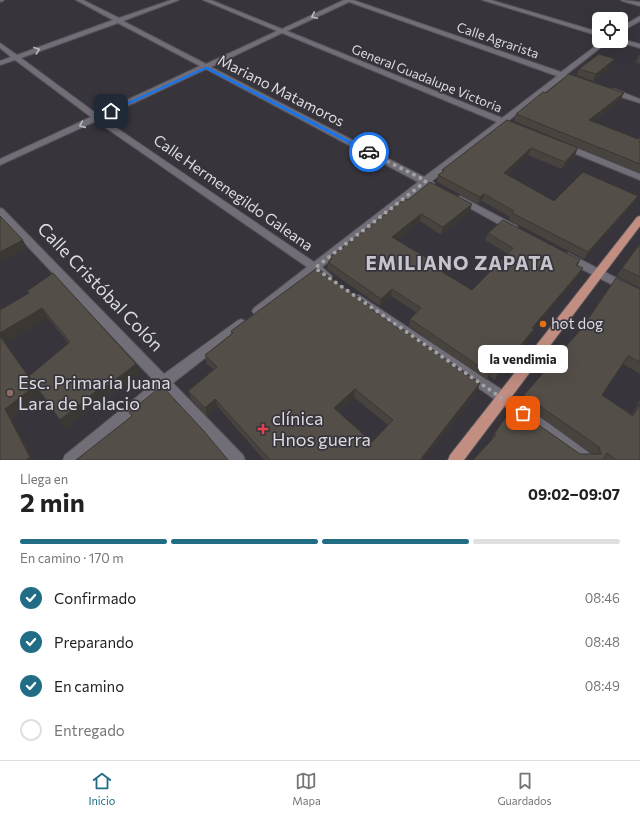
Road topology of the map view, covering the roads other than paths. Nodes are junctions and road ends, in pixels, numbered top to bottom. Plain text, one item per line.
1 (79, 0) edge
2 (176, 0) edge
3 (206, 0) edge
4 (348, 0) edge
5 (485, 0) edge
6 (624, 0) edge
7 (640, 4) edge
8 (640, 18) edge
9 (118, 21) junction
10 (628, 26) edge
11 (280, 32) junction
12 (592, 32) edge
13 (628, 43) edge
14 (0, 45) edge
15 (640, 46) edge
16 (598, 48) edge
17 (16, 57) junction
18 (0, 63) edge
19 (206, 68) junction
20 (565, 76) junction
21 (604, 89) edge
22 (640, 101) edge
23 (97, 118) junction
24 (501, 121) junction
25 (516, 127) edge
26 (560, 145) edge
27 (0, 162) edge
28 (640, 177) edge
29 (426, 181) junction
30 (440, 189) edge
31 (454, 196) edge
32 (0, 211) edge
33 (640, 219) edge
34 (524, 233) edge
35 (559, 252) edge
36 (315, 268) junction
37 (600, 274) junction
38 (334, 281) edge
39 (353, 294) edge
40 (640, 295) edge
41 (164, 382) junction
42 (502, 398) junction
43 (70, 460) edge
44 (238, 460) edge
45 (455, 460) edge
46 (587, 460) edge

1 - 9 street, Mariano Matamoros
2 - 9 street
3 - 11 street, General Guadalupe Victoria
4 -> 11 street
4 - 20 street, Calle Agrarista
5 - 12 street
6 - 7 street
8 - 10 street
17 -> 9 street
9 - 19 street, Mariano Matamoros
11 - 19 street
11 - 24 street, General Guadalupe Victoria
13 - 15 street
14 - 17 street, Calle Hermenegildo Galeana
16 - 20 street
17 - 18 street
17 - 23 street, Calle Hermenegildo Galeana
19 - 23 street
19 - 29 street, Mariano Matamoros
20 - 24 street
21 - 22 street
23 -> 27 street
23 - 36 street, Calle Hermenegildo Galeana
24 - 25 street, General Guadalupe Victoria
24 - 29 street
26 - 28 street
29 - 30 street, Mariano Matamoros
29 - 36 street
31 - 34 street
32 - 41 street, Calle Cristóbal Colón
33 - 37 main road
35 - 37 street
36 - 38 street, Calle Hermenegildo Galeana
36 - 41 street
37 - 40 street
37 - 42 main road
39 - 42 street
41 - 43 street
41 - 44 street, Calle Cristóbal Colón
42 - 45 main road
42 - 46 street

